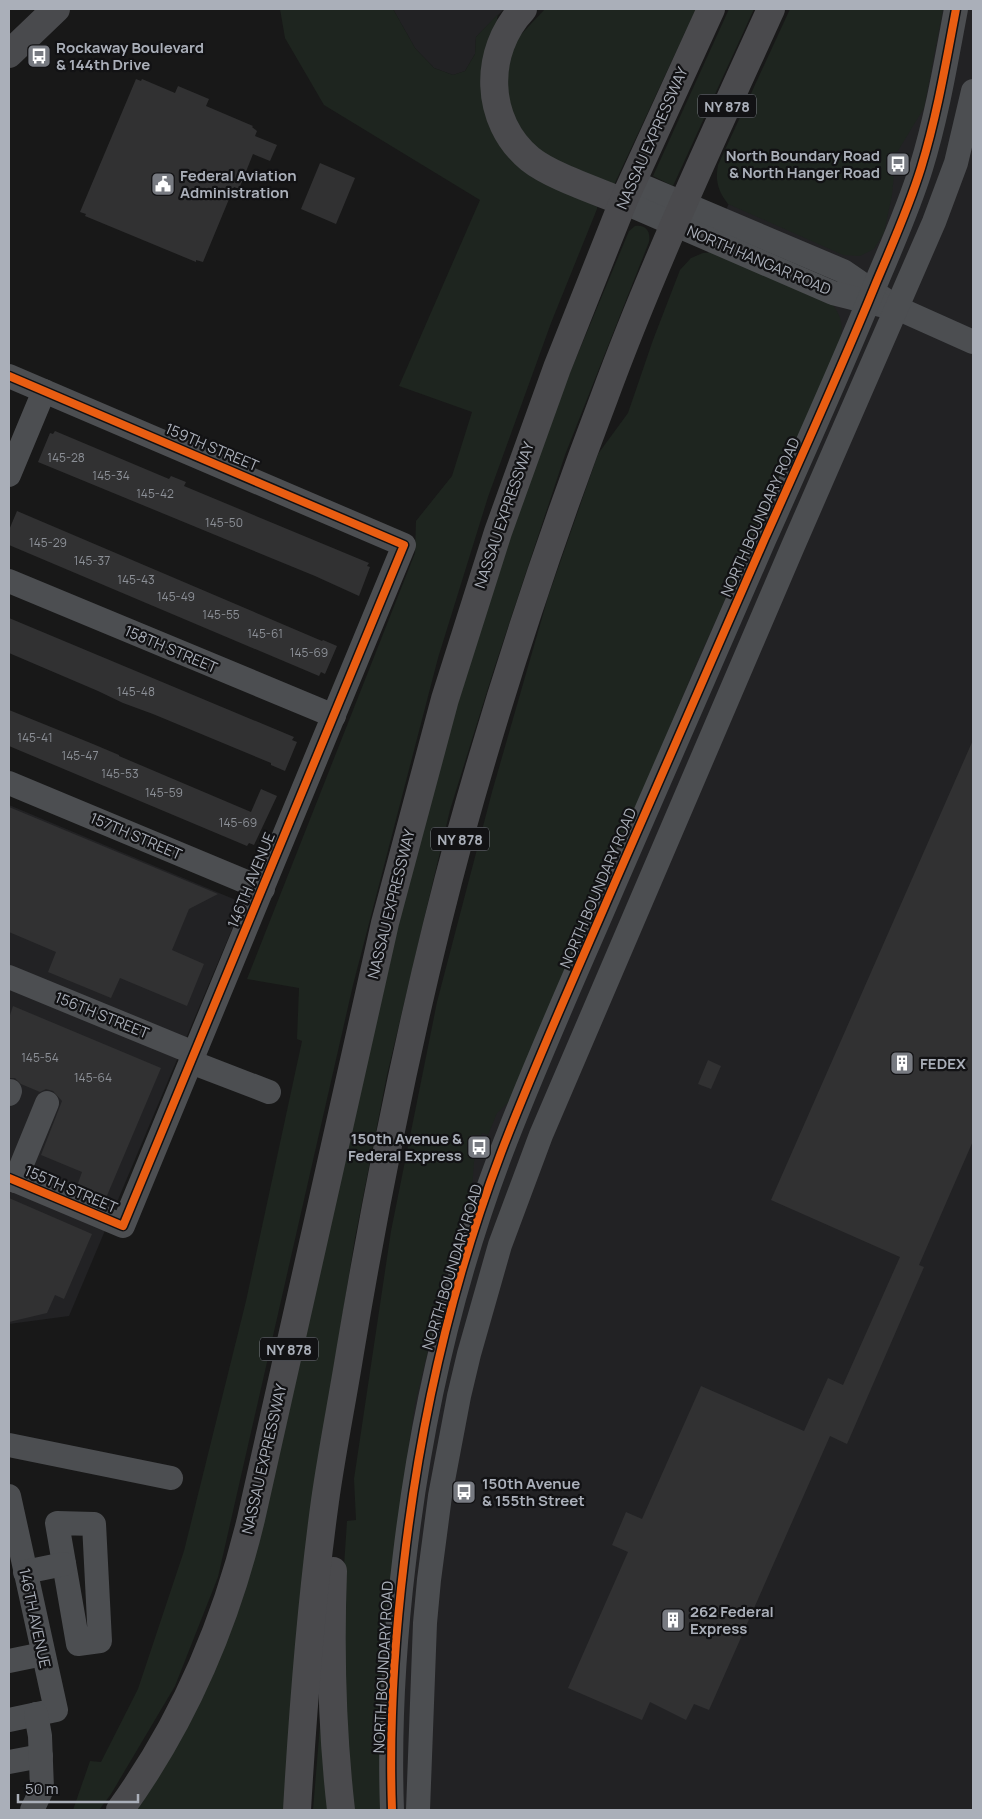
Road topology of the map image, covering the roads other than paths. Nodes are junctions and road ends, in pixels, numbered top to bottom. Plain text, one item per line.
1 (56, 9) edge
2 (522, 9) edge
3 (711, 9) edge
4 (771, 9) edge
5 (956, 9) edge
6 (9, 54) edge
7 (973, 92) edge
8 (628, 192) junction
9 (678, 214) junction
10 (871, 297) junction
11 (897, 308) junction
12 (973, 342) edge
13 (9, 376) edge
14 (44, 391) junction
15 (9, 475) edge
16 (404, 544) joint
17 (9, 581) edge
18 (334, 716) junction
19 (9, 783) edge
20 (263, 889) junction
21 (9, 977) edge
22 (193, 1057) junction
23 (269, 1092) dead end
24 (47, 1103) dead end
25 (12, 1179) edge
26 (123, 1226) joint
27 (350, 1355) junction
28 (9, 1445) edge
29 (171, 1478) dead end
30 (9, 1496) edge
31 (12, 1529) edge
32 (64, 1564) junction
33 (25, 1572) junction
34 (44, 1654) junction
35 (9, 1661) edge
36 (46, 1712) junction
37 (9, 1720) edge
38 (40, 1756) junction
39 (9, 1762) edge
40 (32, 1810) edge
41 (120, 1810) edge
42 (297, 1810) edge
43 (342, 1810) edge
44 (392, 1810) edge
45 (418, 1810) edge

1 - 6 main road
2 - 8 highway
3 - 8 highway, NASSAU EXPRESSWAY / NY 878
4 - 9 highway, NY 878
5 - 10 street, NORTH BOUNDARY ROAD
7 - 11 street
8 - 9 street, NORTH HANGAR ROAD
8 - 41 highway, NASSAU EXPRESSWAY / NY 878
9 - 10 street, NORTH HANGAR ROAD
9 - 27 highway, NY 878
10 - 11 street, NORTH HANGAR ROAD
10 - 44 street, NORTH BOUNDARY ROAD
11 - 12 street, NORTH HANGAR ROAD
11 - 45 street
13 - 14 street, 159TH STREET
14 - 15 street
14 - 16 street, 159TH STREET
16 - 18 street, 146TH AVENUE
17 - 18 street, 158TH STREET
18 - 20 street, 146TH AVENUE
19 - 20 street, 157TH STREET
20 - 22 street, 146TH AVENUE
21 - 22 street, 156TH STREET
22 - 23 street, 156TH STREET
22 - 26 street, 146TH AVENUE
24 - 25 street
25 - 26 street, 155TH STREET
27 - 42 highway, NY 878
27 - 43 highway
28 - 29 street
30 - 31 street, 146TH AVENUE
31 - 33 street, 146TH AVENUE
32 - 32 street
32 - 33 street
33 - 34 street, 146TH AVENUE
34 - 35 street
34 - 36 street, 146TH AVENUE
36 - 37 street
36 - 38 street, 146TH AVENUE
38 - 39 street
38 - 40 street, 146TH AVENUE

